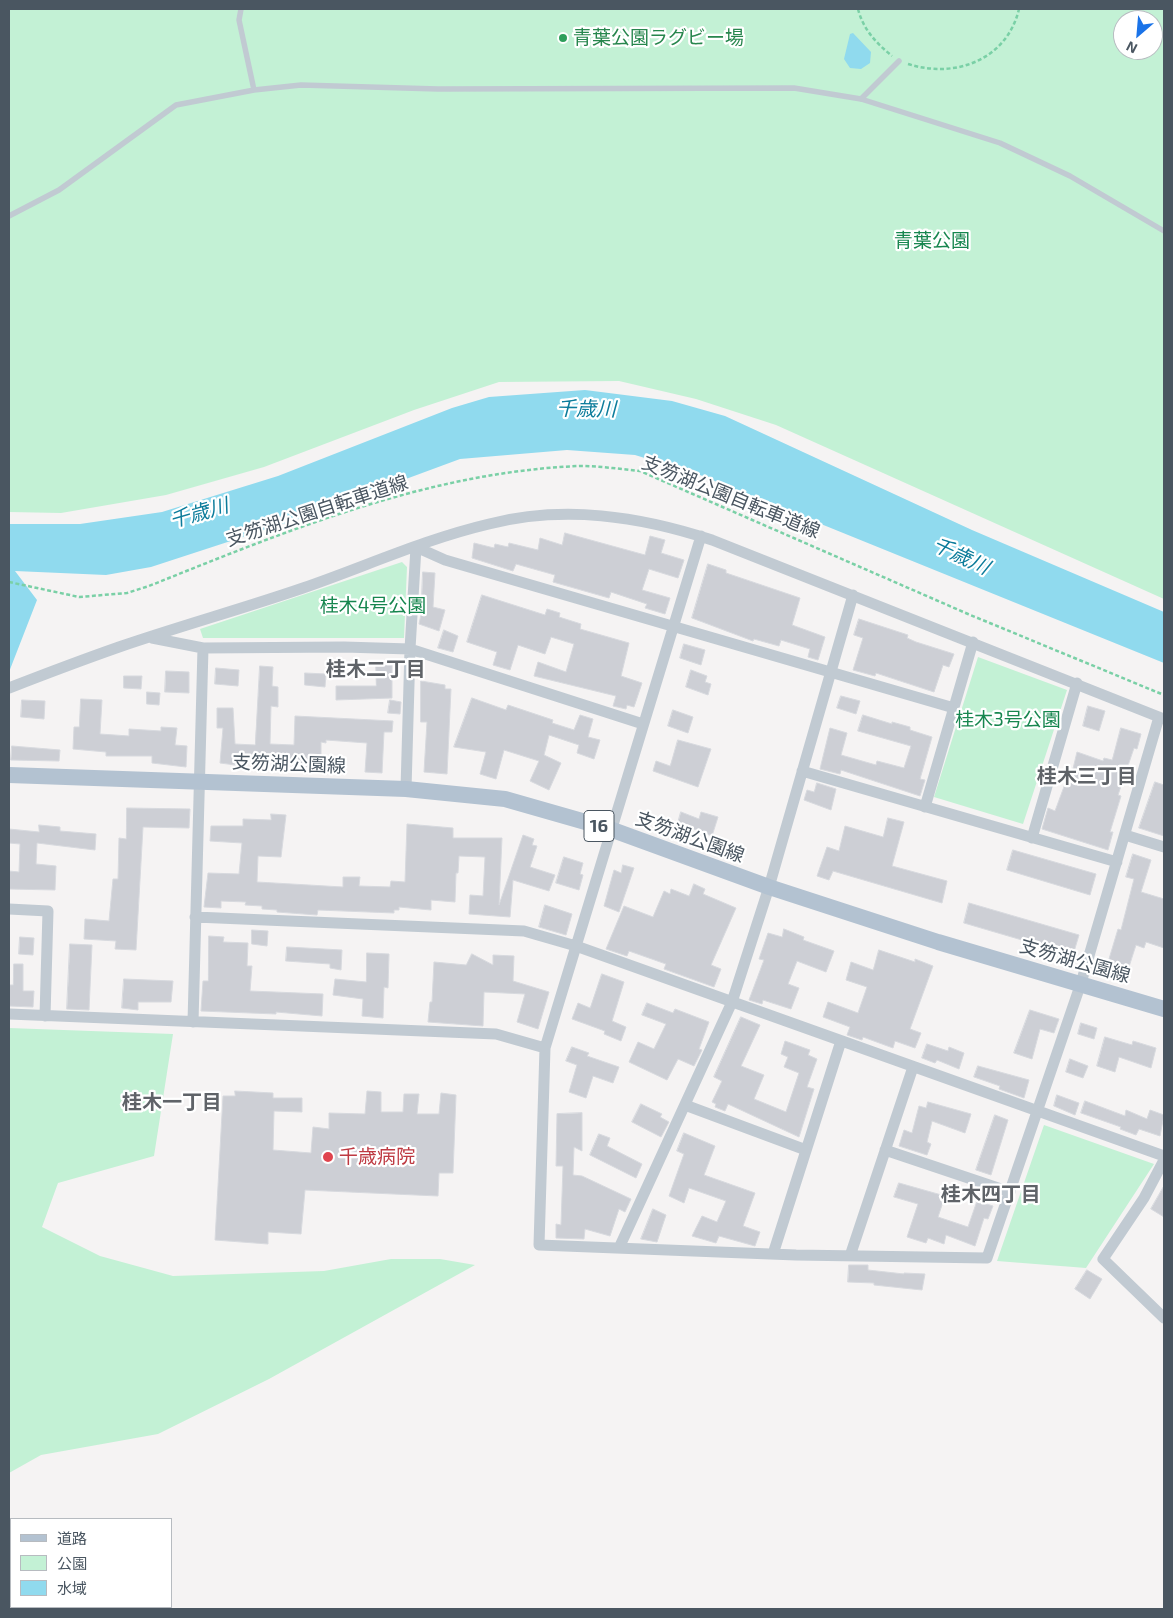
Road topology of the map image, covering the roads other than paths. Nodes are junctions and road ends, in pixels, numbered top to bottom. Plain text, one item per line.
1 (240, 9) edge
2 (899, 61) road end
3 (254, 90) junction
4 (861, 100) junction
5 (9, 216) edge
6 (1164, 231) edge
7 (701, 536) junction
8 (416, 547) junction
9 (853, 595) junction
10 (674, 625) junction
11 (150, 638) junction
12 (974, 642) junction
13 (203, 648) junction
14 (410, 649) junction
15 (831, 672) junction
16 (1077, 683) junction
17 (9, 688) edge
18 (954, 708) junction
19 (1161, 718) edge
20 (643, 724) junction
21 (802, 771) junction
22 (9, 776) edge
23 (198, 781) junction
24 (406, 789) junction
25 (925, 806) junction
26 (610, 830) junction
27 (1125, 835) junction
28 (1032, 838) junction
29 (1164, 847) edge
30 (1116, 862) junction
31 (769, 887) junction
32 (9, 909) edge
33 (195, 917) junction
34 (576, 946) junction
35 (1081, 983) junction
36 (732, 1002) junction
37 (1164, 1009) edge
38 (9, 1014) edge
39 (45, 1016) junction
40 (192, 1022) junction
41 (841, 1041) junction
42 (545, 1048) junction
43 (914, 1067) junction
44 (685, 1104) junction
45 (1038, 1111) junction
46 (806, 1150) junction
47 (885, 1150) junction
48 (1164, 1156) edge
49 (1164, 1160) edge
50 (1010, 1192) junction
51 (618, 1248) junction
52 (773, 1254) junction
53 (850, 1256) junction
54 (1164, 1318) edge

1 - 3 lane
2 - 4 lane
3 - 4 lane
3 - 5 lane
4 - 6 lane
7 - 8 street
7 - 9 street
7 - 10 street
8 - 10 street
8 - 11 street
8 - 14 street
9 - 12 street
9 - 15 street
10 - 15 street
10 - 20 street
11 - 13 street
11 - 17 street
12 - 16 street
12 - 18 street
13 - 14 street
13 - 23 street
14 - 20 street
14 - 24 street
15 - 18 street
15 - 21 street
16 - 19 street
16 - 28 street
18 - 25 street
19 - 27 street
20 - 26 street
21 - 25 street
21 - 31 street
22 - 23 main road, 支笏湖公園線 / 16
23 - 24 main road, 支笏湖公園線 / 16
23 - 33 street
24 - 26 main road, 支笏湖公園線 / 16
25 - 28 street
26 - 31 main road, 支笏湖公園線 / 16
26 - 34 street
27 - 29 street
27 - 30 street
28 - 30 street
30 - 35 street
31 - 35 main road, 支笏湖公園線 / 16
31 - 36 street
32 - 39 street
33 - 34 street
33 - 40 street
34 - 36 street
34 - 42 street
35 - 37 main road, 支笏湖公園線 / 16
35 - 45 street
36 - 41 street
36 - 44 street
38 - 39 street
39 - 40 street
40 - 42 street
41 - 43 street
41 - 46 street
42 - 51 street
43 - 45 street
43 - 47 street
44 - 46 street
44 - 51 street
45 - 48 street
45 - 50 street
46 - 52 street
47 - 50 street
47 - 53 street
49 - 54 street
50 - 53 street
51 - 52 street
52 - 53 street

